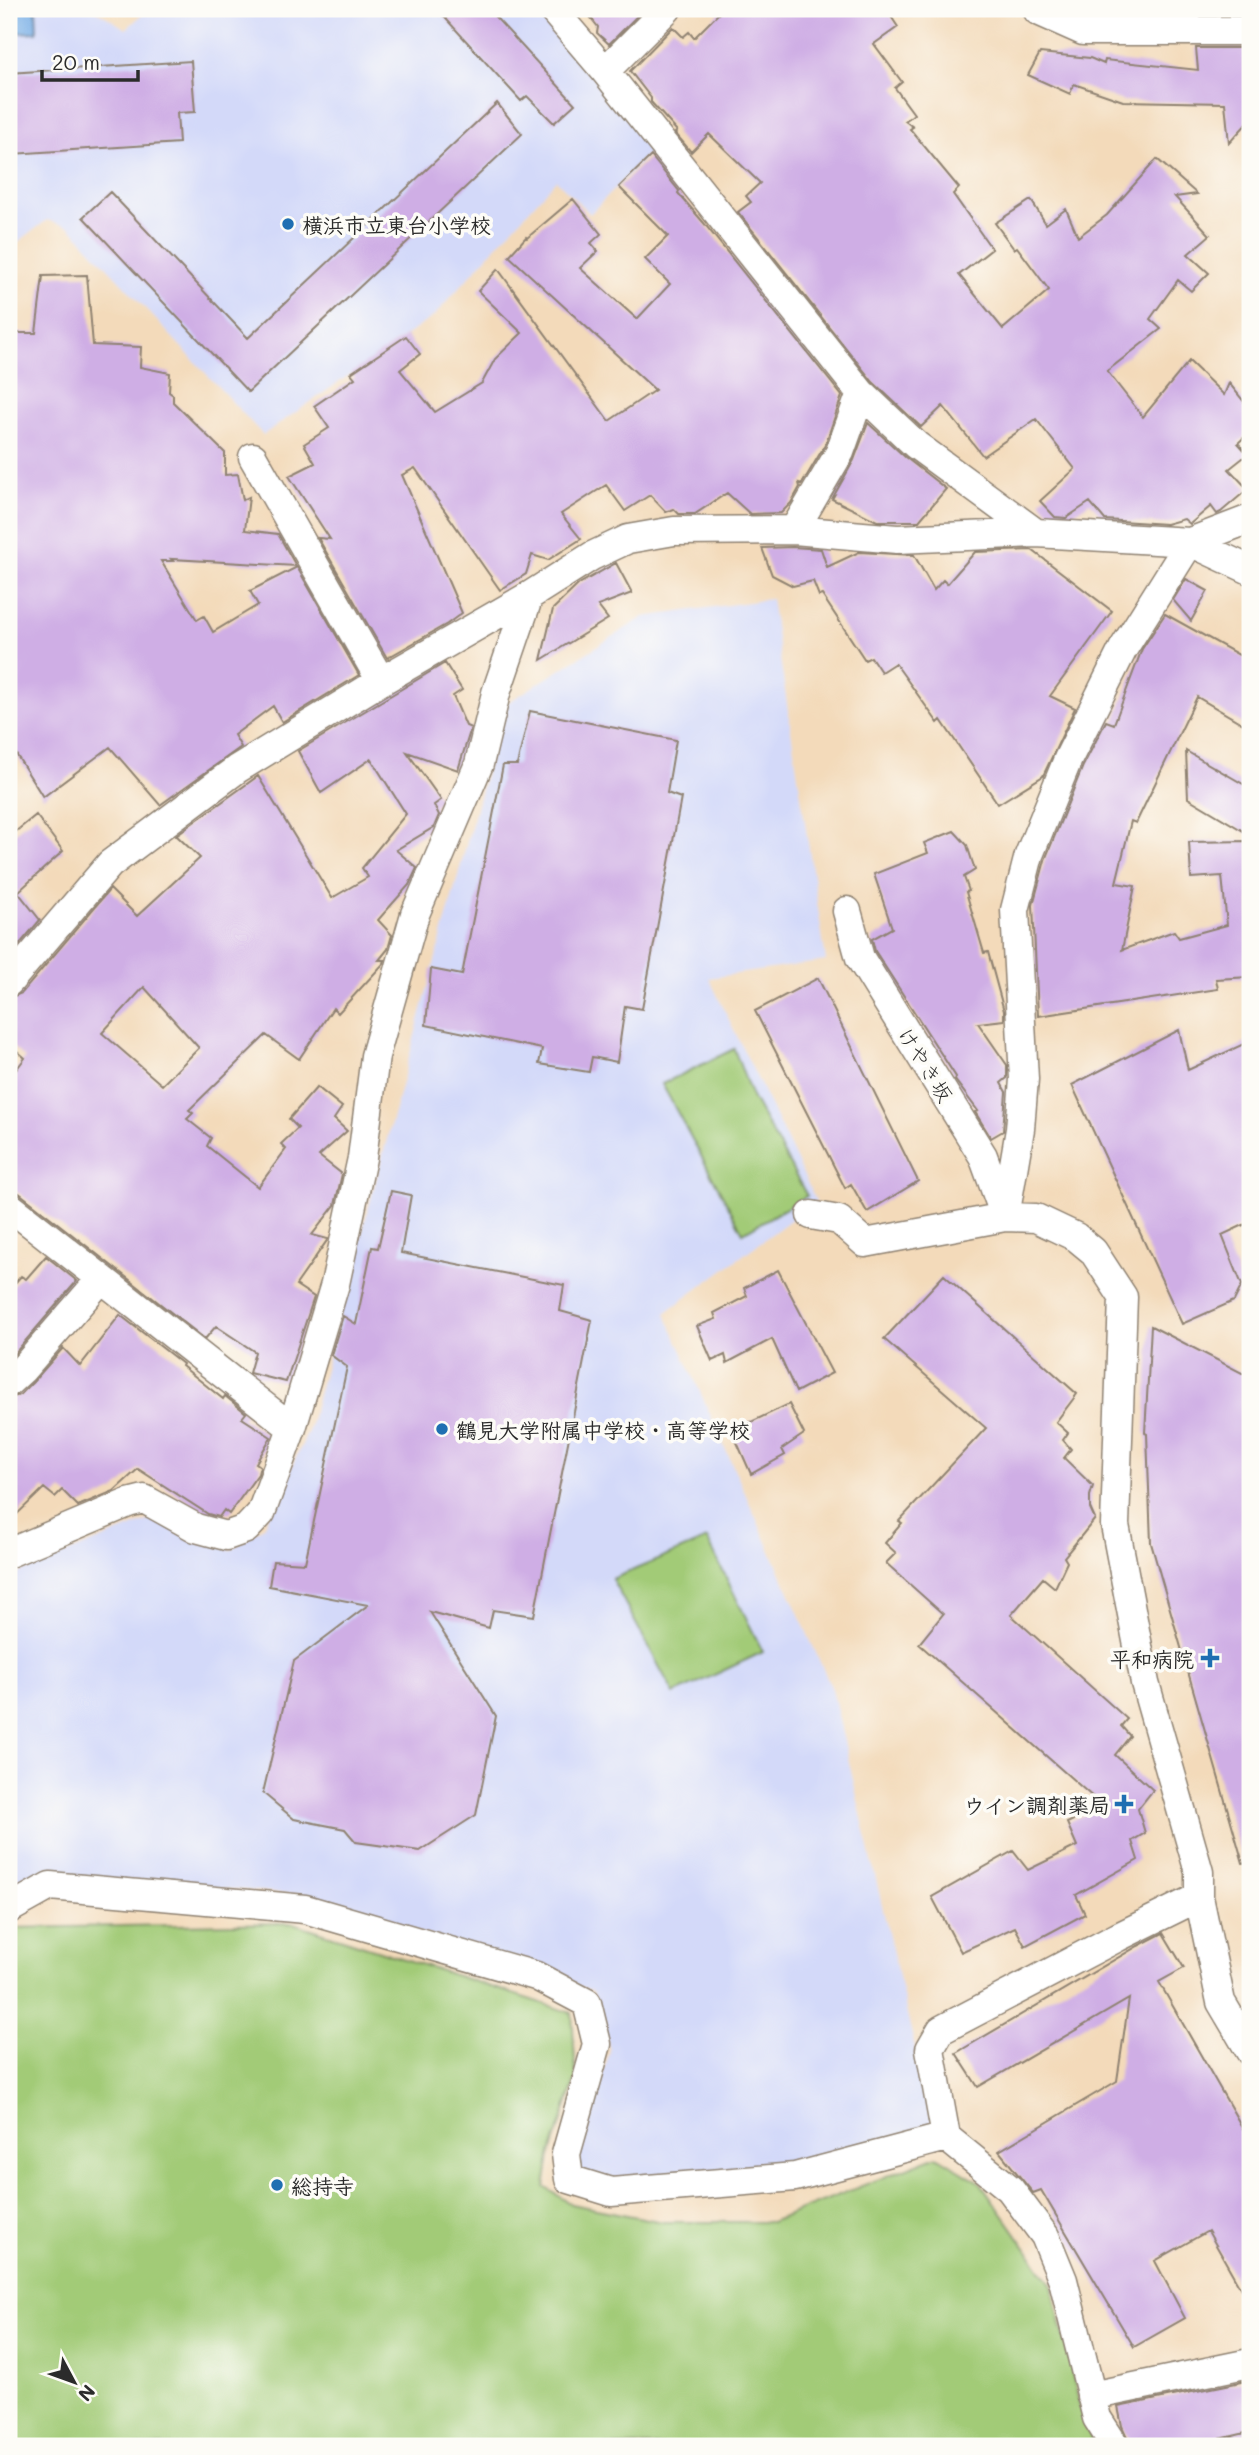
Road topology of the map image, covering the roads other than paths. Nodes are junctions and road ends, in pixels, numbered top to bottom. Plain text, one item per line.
1 (552, 9) edge
2 (667, 9) edge
3 (1038, 11) dead end
4 (1250, 31) edge
5 (605, 71) junction
6 (861, 393) junction
7 (253, 457) dead end
8 (1250, 519) edge
9 (794, 530) junction
10 (1035, 533) junction
11 (1191, 542) junction
12 (1250, 570) edge
13 (529, 596) junction
14 (381, 681) junction
15 (847, 911) dead end
16 (9, 982) edge
17 (9, 1206) edge
18 (811, 1215) dead end
19 (1005, 1217) junction
20 (101, 1279) junction
21 (9, 1382) edge
22 (292, 1429) junction
23 (9, 1553) edge
24 (1199, 1897) junction
25 (9, 1909) edge
26 (1250, 2051) edge
27 (946, 2137) junction
28 (1250, 2363) edge
29 (1091, 2396) junction
30 (1115, 2446) edge

1 - 5 street
2 - 5 street
3 - 4 street
5 - 6 street
6 - 9 street
6 - 10 street
7 - 14 street
8 - 11 street
9 - 10 street
9 - 13 street
10 - 11 street
11 - 12 street
11 - 19 street
13 - 14 street
13 - 22 street
14 - 16 street
15 - 19 street, けやき坂
17 - 20 street
18 - 19 street
19 - 24 street
20 - 21 street
20 - 22 street
22 - 23 street
24 - 26 street
24 - 27 street
25 - 27 street
27 - 29 street
28 - 29 street
29 - 30 street

